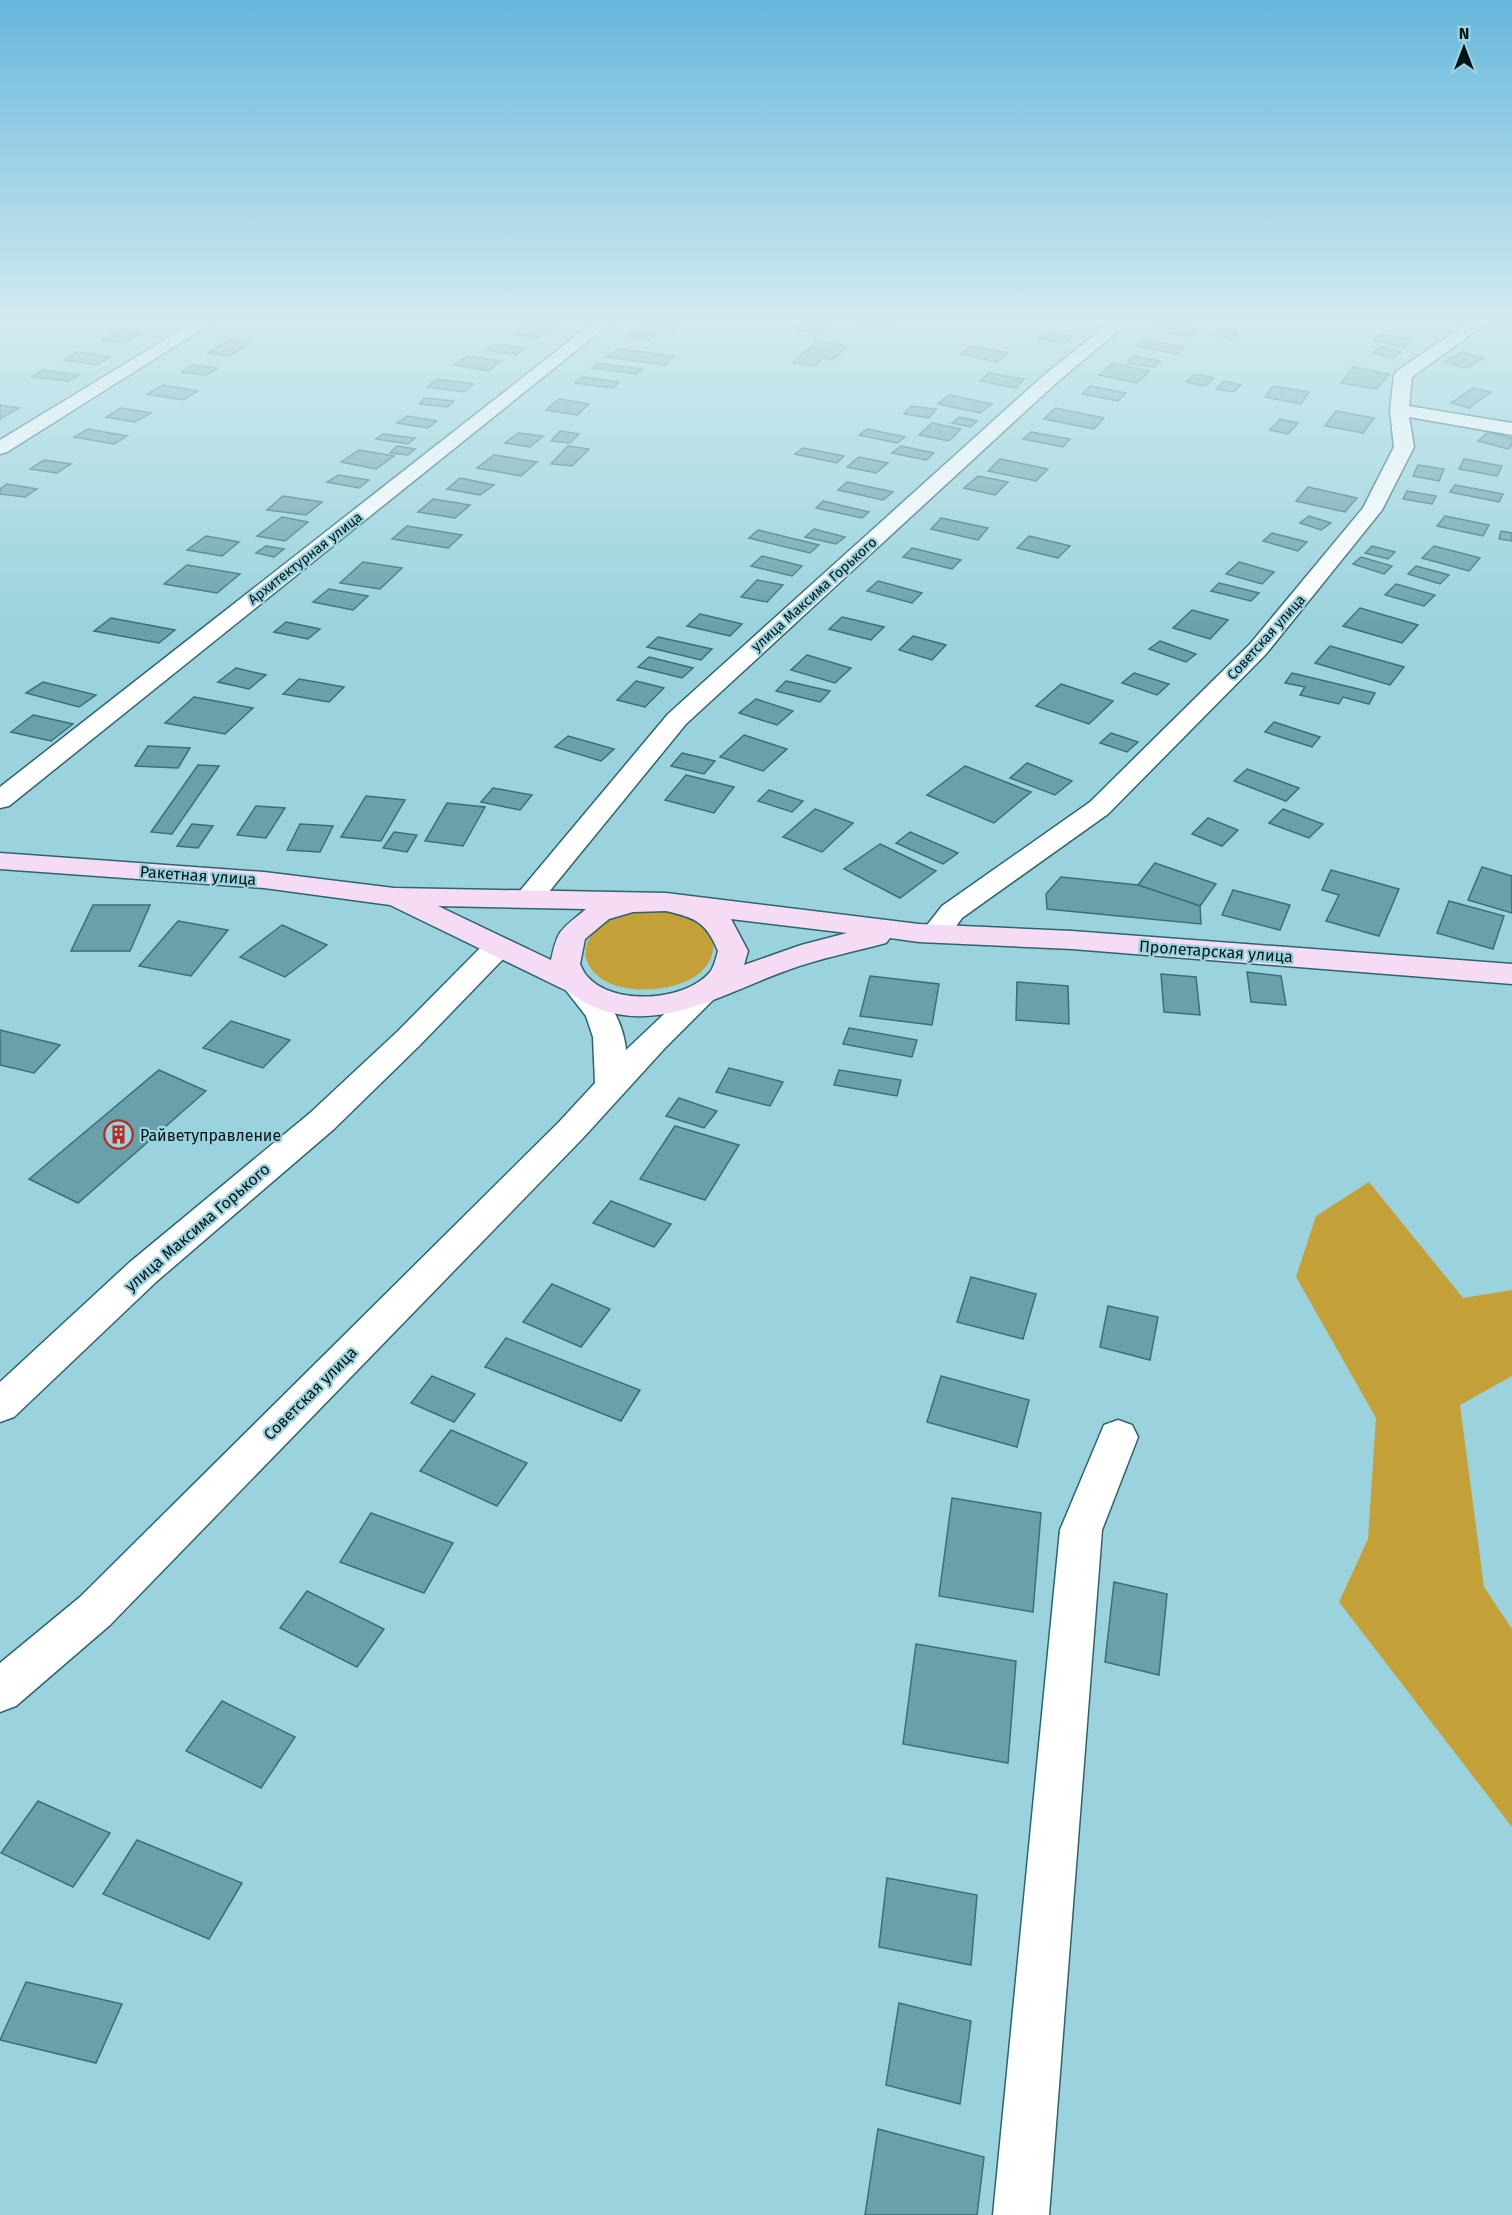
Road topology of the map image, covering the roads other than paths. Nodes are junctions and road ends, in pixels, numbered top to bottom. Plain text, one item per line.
1 (45, 420) edge
2 (479, 420) edge
3 (1005, 420) edge
4 (1400, 420) edge
5 (1461, 420) edge
6 (1512, 429) edge
7 (0, 448) edge
8 (0, 800) edge
9 (0, 861) edge
10 (394, 897) junction
11 (529, 898) junction
12 (666, 902) junction
13 (927, 934) junction
14 (498, 947) junction
15 (1512, 974) edge
16 (576, 984) junction
17 (708, 990) junction
18 (612, 1086) junction
19 (0, 1406) edge
20 (1118, 1437) dead end
21 (0, 1691) edge
22 (1021, 2215) edge

1 - 7 street
2 - 8 street, Архитектурная улица
3 - 11 street, улица Максима Горького
4 - 13 street, Советская улица
5 - 6 street
9 - 10 main road, Ракетная улица
10 - 11 main road, Ракетная улица
10 - 14 main road, Ракетная улица
11 - 12 main road, Ракетная улица
12 - 13 main road, Пролетарская улица
12 - 16 main road
12 - 17 main road
13 - 15 main road, Пролетарская улица
13 - 17 main road, Пролетарская улица
14 - 16 main road, Ракетная улица
14 - 19 street, улица Максима Горького
16 - 17 main road
16 - 18 street
17 - 18 street, Советская улица
18 - 21 street, Советская улица
20 - 22 street

